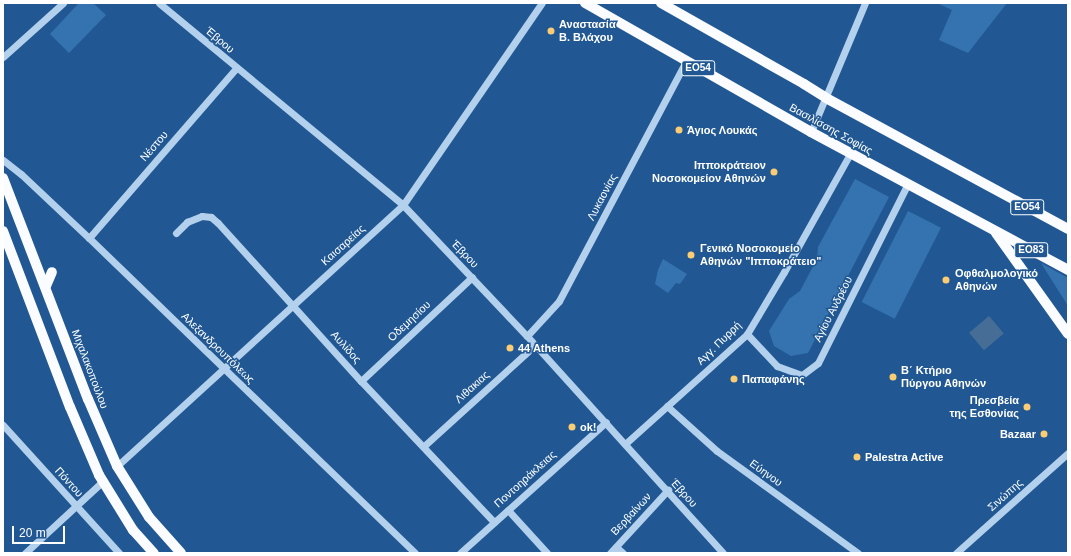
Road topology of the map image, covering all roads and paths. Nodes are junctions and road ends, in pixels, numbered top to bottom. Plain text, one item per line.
1 (63, 3) edge
2 (159, 3) edge
3 (542, 3) edge
4 (585, 3) edge
5 (661, 3) edge
6 (865, 3) edge
7 (3, 57) edge
8 (686, 61) junction
9 (236, 68) junction
10 (826, 98) junction
11 (811, 132) junction
12 (850, 154) junction
13 (3, 160) edge
14 (3, 178) edge
15 (907, 184) junction
16 (403, 205) junction
17 (1068, 229) edge
18 (994, 230) junction
19 (3, 231) edge
20 (176, 233) dead end
21 (89, 238) junction
22 (1068, 270) edge
23 (52, 272) dead end
24 (472, 277) junction
25 (46, 286) junction
26 (293, 305) junction
27 (747, 334) junction
28 (1068, 334) edge
29 (527, 336) junction
30 (535, 344) junction
31 (224, 369) junction
32 (361, 380) junction
33 (667, 406) junction
34 (606, 422) junction
35 (3, 425) edge
36 (625, 444) junction
37 (424, 446) junction
38 (1068, 454) edge
39 (117, 466) junction
40 (103, 481) junction
41 (668, 490) junction
42 (76, 506) junction
43 (508, 510) junction
44 (494, 522) junction
45 (616, 547) junction
46 (25, 553) edge
47 (118, 553) edge
48 (154, 553) edge
49 (181, 553) edge
50 (415, 553) edge
51 (460, 553) edge
52 (547, 553) edge
53 (610, 553) edge
54 (623, 553) edge
55 (723, 553) edge
56 (858, 553) edge
57 (957, 553) edge

1 - 7 street
2 - 9 street, Έβρου
3 - 16 street, Καισαρείας
4 - 8 main road, Βασιλίσσης Σοφίας / ΕΟ54
5 - 10 main road, ΕΟ54
6 - 10 street
8 - 11 main road, Βασιλίσσης Σοφίας / ΕΟ54
8 - 29 street, Λυκαονίας
9 - 16 street, Έβρου
9 - 21 street, Νέστου
10 - 11 street
10 - 17 main road, ΕΟ54
11 - 12 main road, Βασιλίσσης Σοφίας / ΕΟ54
12 - 15 main road, Βασιλίσσης Σοφίας / ΕΟ54
12 - 27 street, Αγγ. Πυρρή
13 - 21 street, Αλεξανδρουπόλεως
14 - 25 main road, Μιχαλακοπούλου
15 - 18 main road, Βασιλίσσης Σοφίας / ΕΟ54
15 - 27 street, Αγίου Ανδρέου
16 - 24 street, Έβρου
16 - 26 street, Καισαρείας
18 - 22 main road, Βασιλίσσης Σοφίας / ΕΟ83
18 - 28 main road, ΕΟ54
19 - 40 main road
20 - 26 street, Αυλίδος
21 - 31 street, Αλεξανδρουπόλεως
23 - 25 main road
24 - 29 street, Έβρου
24 - 32 street, Οδεμησίου
25 - 39 main road, Μιχαλακοπούλου
26 - 31 street, Καισαρείας
26 - 32 street, Αυλίδος
27 - 33 street, Αγγ. Πυρρή
29 - 30 street, Έβρου
30 - 34 street, Έβρου
30 - 37 street, Λιθακιας
31 - 39 street, Καισαρείας
31 - 50 street, Αλεξανδρουπόλεως
32 - 37 street, Αυλίδος
33 - 36 street, Αγγ. Πυρρή
33 - 56 street, Εύηνου
34 - 36 street, Έβρου
34 - 43 street, Ποντοηράκλειας
35 - 42 street, Πόντου
36 - 41 street, Έβρου
37 - 44 street, Αυλίδος
38 - 57 street, Σινώπης
39 - 49 main road, Μιχαλακοπούλου
40 - 42 street
40 - 48 main road
41 - 45 street, Βερβαίνων
41 - 55 street, Έβρου
42 - 46 street
42 - 47 street, Πόντου
43 - 44 street, Ποντοηράκλειας
43 - 52 street
44 - 51 street, Ποντοηράκλειας
45 - 53 street, Βερβαίνων
45 - 54 street

